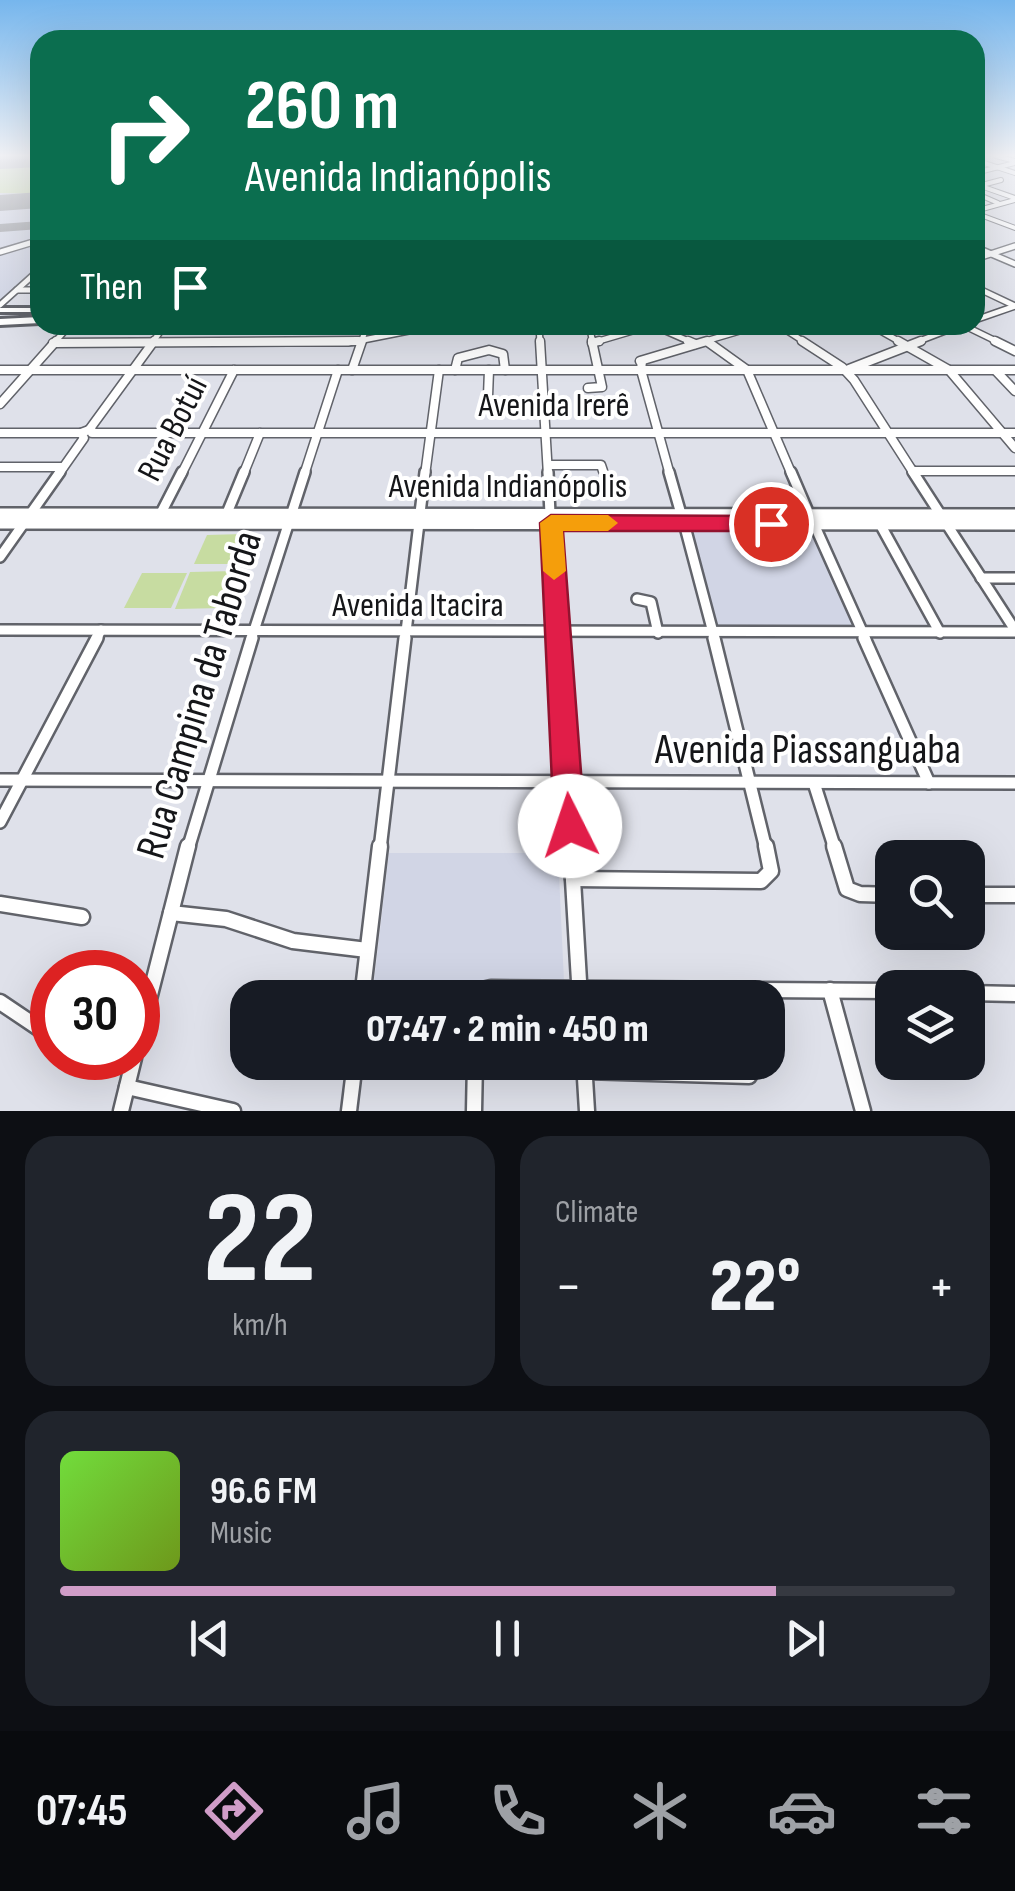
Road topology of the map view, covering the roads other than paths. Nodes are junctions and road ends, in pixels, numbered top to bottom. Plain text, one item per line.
1 (985, 216) edge
2 (1015, 228) edge
3 (30, 243) edge
4 (1015, 246) edge
5 (985, 251) edge
6 (0, 252) edge
7 (991, 254) junction
8 (985, 256) edge
9 (1015, 264) edge
10 (30, 279) edge
11 (17, 290) junction
12 (30, 290) edge
13 (985, 292) edge
14 (1015, 306) edge
15 (0, 307) edge
16 (30, 309) edge
17 (985, 316) edge
18 (30, 319) edge
19 (0, 320) edge
20 (61, 335) edge
21 (158, 335) edge
22 (364, 335) edge
23 (388, 335) edge
24 (539, 335) edge
25 (591, 335) edge
26 (619, 335) edge
27 (674, 335) edge
28 (730, 335) edge
29 (793, 335) edge
30 (889, 335) edge
31 (933, 335) edge
32 (982, 335) edge
33 (362, 340) junction
34 (708, 342) junction
35 (53, 343) junction
36 (152, 343) junction
37 (592, 343) junction
38 (906, 344) junction
39 (696, 345) junction
40 (1015, 351) edge
41 (642, 365) junction
42 (0, 370) edge
43 (29, 370) junction
44 (234, 370) junction
45 (338, 370) junction
46 (352, 370) junction
47 (439, 370) junction
48 (454, 370) junction
49 (489, 370) junction
50 (505, 370) junction
51 (541, 370) junction
52 (597, 370) junction
53 (747, 370) junction
54 (846, 370) junction
55 (950, 370) junction
56 (996, 370) junction
57 (1015, 370) edge
58 (132, 371) junction
59 (588, 388) dead end
60 (1015, 391) edge
61 (488, 396) dead end
62 (1, 402) edge
63 (202, 432) junction
64 (431, 432) junction
65 (0, 433) edge
66 (87, 433) junction
67 (260, 433) junction
68 (317, 433) junction
69 (546, 433) junction
70 (660, 433) junction
71 (889, 433) junction
72 (774, 434) junction
73 (1004, 434) junction
74 (1015, 434) edge
75 (1015, 448) edge
76 (548, 465) junction
77 (589, 465) dead end
78 (0, 467) edge
79 (62, 467) junction
80 (912, 471) junction
81 (1015, 471) edge
82 (162, 513) junction
83 (226, 513) junction
84 (0, 514) edge
85 (1015, 514) edge
86 (28, 518) junction
87 (290, 518) junction
88 (420, 518) junction
89 (551, 518) junction
90 (682, 519) junction
91 (812, 519) junction
92 (943, 519) junction
93 (0, 523) edge
94 (880, 524) junction
95 (1015, 524) edge
96 (0, 558) edge
97 (981, 578) junction
98 (1015, 578) edge
99 (637, 599) dead end
100 (0, 630) edge
101 (100, 630) junction
102 (1015, 631) edge
103 (253, 632) junction
104 (558, 632) junction
105 (658, 632) junction
106 (863, 632) junction
107 (405, 633) junction
108 (712, 633) junction
109 (940, 633) junction
110 (0, 780) edge
111 (22, 780) junction
112 (205, 782) junction
113 (386, 782) junction
114 (753, 782) junction
115 (567, 783) junction
116 (814, 783) junction
117 (929, 783) junction
118 (1015, 783) edge
119 (0, 822) edge
120 (573, 879) junction
121 (875, 894) edge
122 (985, 895) edge
123 (1015, 895) edge
124 (0, 904) edge
125 (171, 913) junction
126 (82, 917) dead end
127 (366, 950) junction
128 (160, 956) edge
129 (364, 980) edge
130 (579, 980) edge
131 (830, 990) junction
132 (785, 991) edge
133 (875, 991) edge
134 (985, 993) edge
135 (1015, 994) edge
136 (0, 1002) edge
137 (30, 1023) edge
138 (129, 1080) edge
139 (353, 1080) edge
140 (475, 1080) edge
141 (585, 1080) edge
142 (127, 1087) junction
143 (121, 1111) edge
144 (233, 1111) edge
145 (349, 1111) edge
146 (474, 1111) edge
147 (587, 1111) edge
148 (863, 1111) edge

1 - 2 street
3 - 6 street
4 - 7 street
5 - 7 street
7 - 8 street
7 - 9 street
10 - 11 street
11 - 12 street
11 - 15 street
13 - 14 street
14 - 17 street
15 - 16 highway
18 - 19 highway
20 - 35 street
21 - 36 street
22 - 33 street
23 - 33 street
24 - 51 street
25 - 37 street
26 - 37 street
27 - 39 street
28 - 34 street
29 - 54 street
30 - 38 street
31 - 38 street
32 - 40 street
33 - 36 street
33 - 46 street
34 - 39 street
34 - 53 street
35 - 36 street
35 - 43 street
36 - 58 street
37 - 52 street
38 - 54 street
38 - 55 street
39 - 41 street
41 - 52 street
41 - 53 street
41 - 70 street
42 - 43 street
43 - 58 street
43 - 62 street
44 - 45 street
44 - 58 street
44 - 63 street, Rua Botuí
45 - 46 street
45 - 68 street, Rua Campina da Taborda
46 - 47 street
47 - 48 street
47 - 64 street
48 - 49 street
48 - 50 street
49 - 50 street
49 - 61 street
50 - 51 street
51 - 52 street
51 - 69 street
52 - 59 street
53 - 54 street
53 - 72 street
54 - 55 street
54 - 71 street
55 - 56 street
55 - 73 street
56 - 57 street
56 - 60 street
58 - 66 street
63 - 66 street, Avenida Irerê
63 - 67 street, Avenida Irerê
63 - 82 street, Rua Botuí
64 - 68 street, Avenida Irerê
64 - 69 street, Avenida Irerê
64 - 88 street
65 - 66 street, Avenida Irerê
66 - 79 street
67 - 68 street, Avenida Irerê
67 - 83 street
68 - 87 street, Rua Campina da Taborda
69 - 70 street, Avenida Irerê
69 - 76 street
70 - 72 street, Avenida Irerê
70 - 90 street
71 - 72 street, Avenida Irerê
71 - 73 street, Avenida Irerê
71 - 80 street
72 - 91 street
73 - 74 street, Avenida Irerê
73 - 75 street
76 - 77 street
76 - 89 street
78 - 79 street
79 - 86 street
80 - 81 street
80 - 92 street
82 - 83 main road, Avenida Indianópolis
82 - 86 main road, Avenida Indianópolis
83 - 87 main road, Avenida Indianópolis
84 - 86 main road, Avenida Indianópolis
85 - 92 main road, Avenida Indianópolis
86 - 87 main road, Avenida Indianópolis
86 - 93 main road, Avenida Indianópolis
86 - 96 street
87 - 88 main road, Avenida Indianópolis
87 - 103 street, Rua Campina da Taborda
88 - 89 main road, Avenida Indianópolis
88 - 107 street
89 - 90 main road, Avenida Indianópolis
89 - 104 street
90 - 91 main road, Avenida Indianópolis
90 - 108 street
91 - 92 main road, Avenida Indianópolis
91 - 94 main road, Avenida Indianópolis
91 - 106 street
92 - 94 main road, Avenida Indianópolis
92 - 95 main road, Avenida Indianópolis
92 - 97 street
94 - 109 street
97 - 98 street
97 - 102 street
99 - 105 street
100 - 101 street, Avenida Itacira
101 - 103 street, Avenida Itacira
101 - 111 street
102 - 109 street, Avenida Itacira
103 - 107 street, Avenida Itacira
103 - 112 street, Rua Campina da Taborda
104 - 105 street, Avenida Itacira
104 - 107 street, Avenida Itacira
104 - 115 street
105 - 108 street, Avenida Itacira
106 - 108 street, Avenida Itacira
106 - 109 street, Avenida Itacira
106 - 117 street
107 - 113 street
108 - 114 street
110 - 111 street, Avenida Piassanguaba
111 - 112 street, Avenida Piassanguaba
111 - 119 street
112 - 113 street, Avenida Piassanguaba
112 - 125 street, Rua Campina da Taborda
113 - 115 street, Avenida Piassanguaba
113 - 127 street
114 - 115 street, Avenida Piassanguaba
114 - 116 street, Avenida Piassanguaba
114 - 120 street
115 - 120 street
116 - 117 street, Avenida Piassanguaba
116 - 121 street
117 - 118 street, Avenida Piassanguaba
120 - 130 street
122 - 123 street
124 - 126 street
125 - 127 street
125 - 128 street, Rua Campina da Taborda
127 - 129 street
131 - 132 street
131 - 133 street
131 - 148 street
134 - 135 street
136 - 137 street
138 - 142 street
139 - 145 street
140 - 146 street
141 - 147 street
142 - 143 street
142 - 144 street

